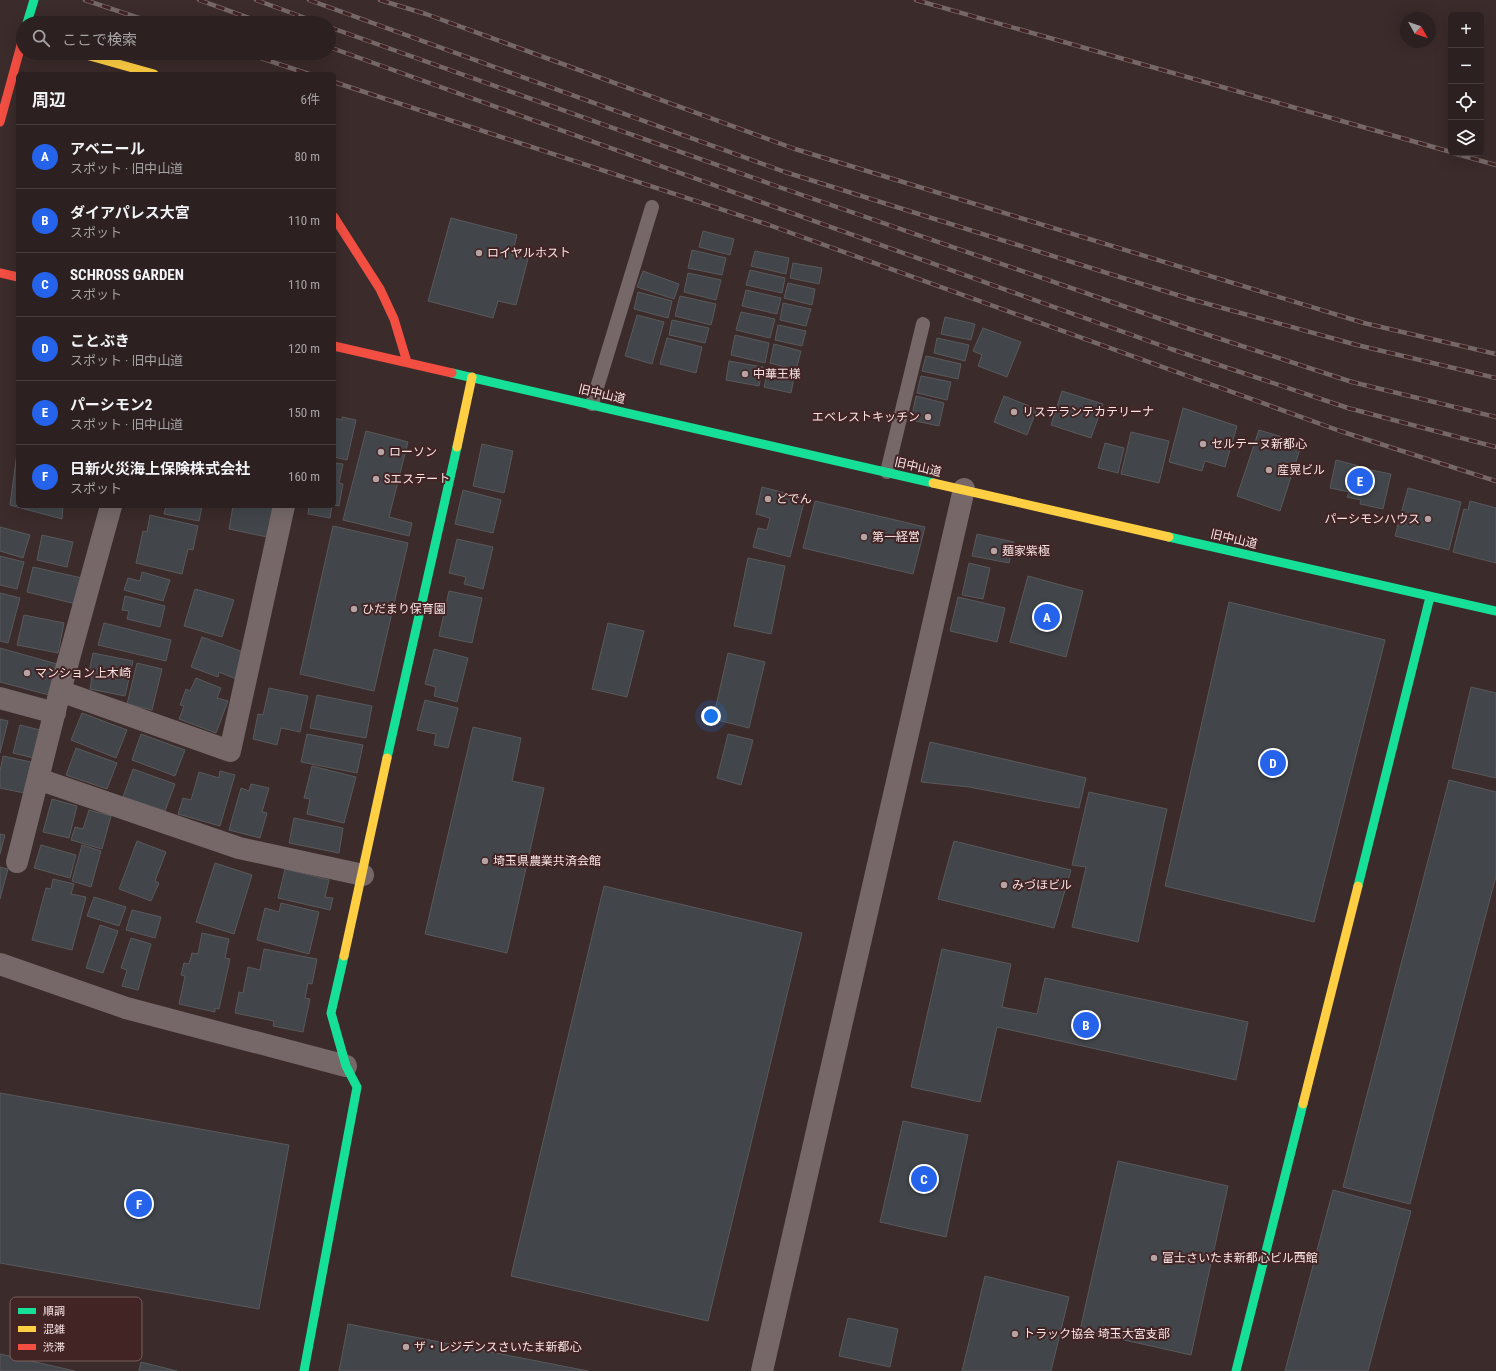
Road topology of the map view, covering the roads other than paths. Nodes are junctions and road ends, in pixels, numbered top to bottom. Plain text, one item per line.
1 (34, 0) edge
2 (29, 16) edge
3 (17, 60) edge
4 (103, 60) edge
5 (147, 72) edge
6 (0, 122) edge
7 (652, 207) dead end
8 (336, 220) edge
9 (1, 273) edge
10 (16, 277) edge
11 (0, 283) edge
12 (923, 324) dead end
13 (336, 346) edge
14 (407, 362) junction
15 (472, 377) junction
16 (592, 404) junction
17 (887, 472) junction
18 (964, 489) junction
19 (110, 508) edge
20 (284, 508) edge
21 (1430, 597) junction
22 (1496, 612) edge
23 (60, 691) junction
24 (0, 698) edge
25 (55, 713) junction
26 (38, 779) junction
27 (17, 862) dead end
28 (362, 875) junction
29 (0, 964) edge
30 (346, 1066) junction
31 (304, 1371) edge
32 (762, 1371) edge
33 (1236, 1371) edge

1 - 2 street
3 - 6 street
4 - 5 street
7 - 16 lane
8 - 14 street
9 - 10 street
9 - 11 street
12 - 17 lane
13 - 14 street, 旧中山道
14 - 15 street, 旧中山道
15 - 16 street, 旧中山道
15 - 28 street
16 - 17 street, 旧中山道
17 - 18 street, 旧中山道
18 - 21 street, 旧中山道
18 - 32 street
19 - 23 street
20 - 23 street
21 - 22 street, 旧中山道
21 - 33 street
23 - 25 street
24 - 25 street
25 - 26 street
26 - 27 street
26 - 28 street
28 - 30 street
29 - 30 street
30 - 31 street

